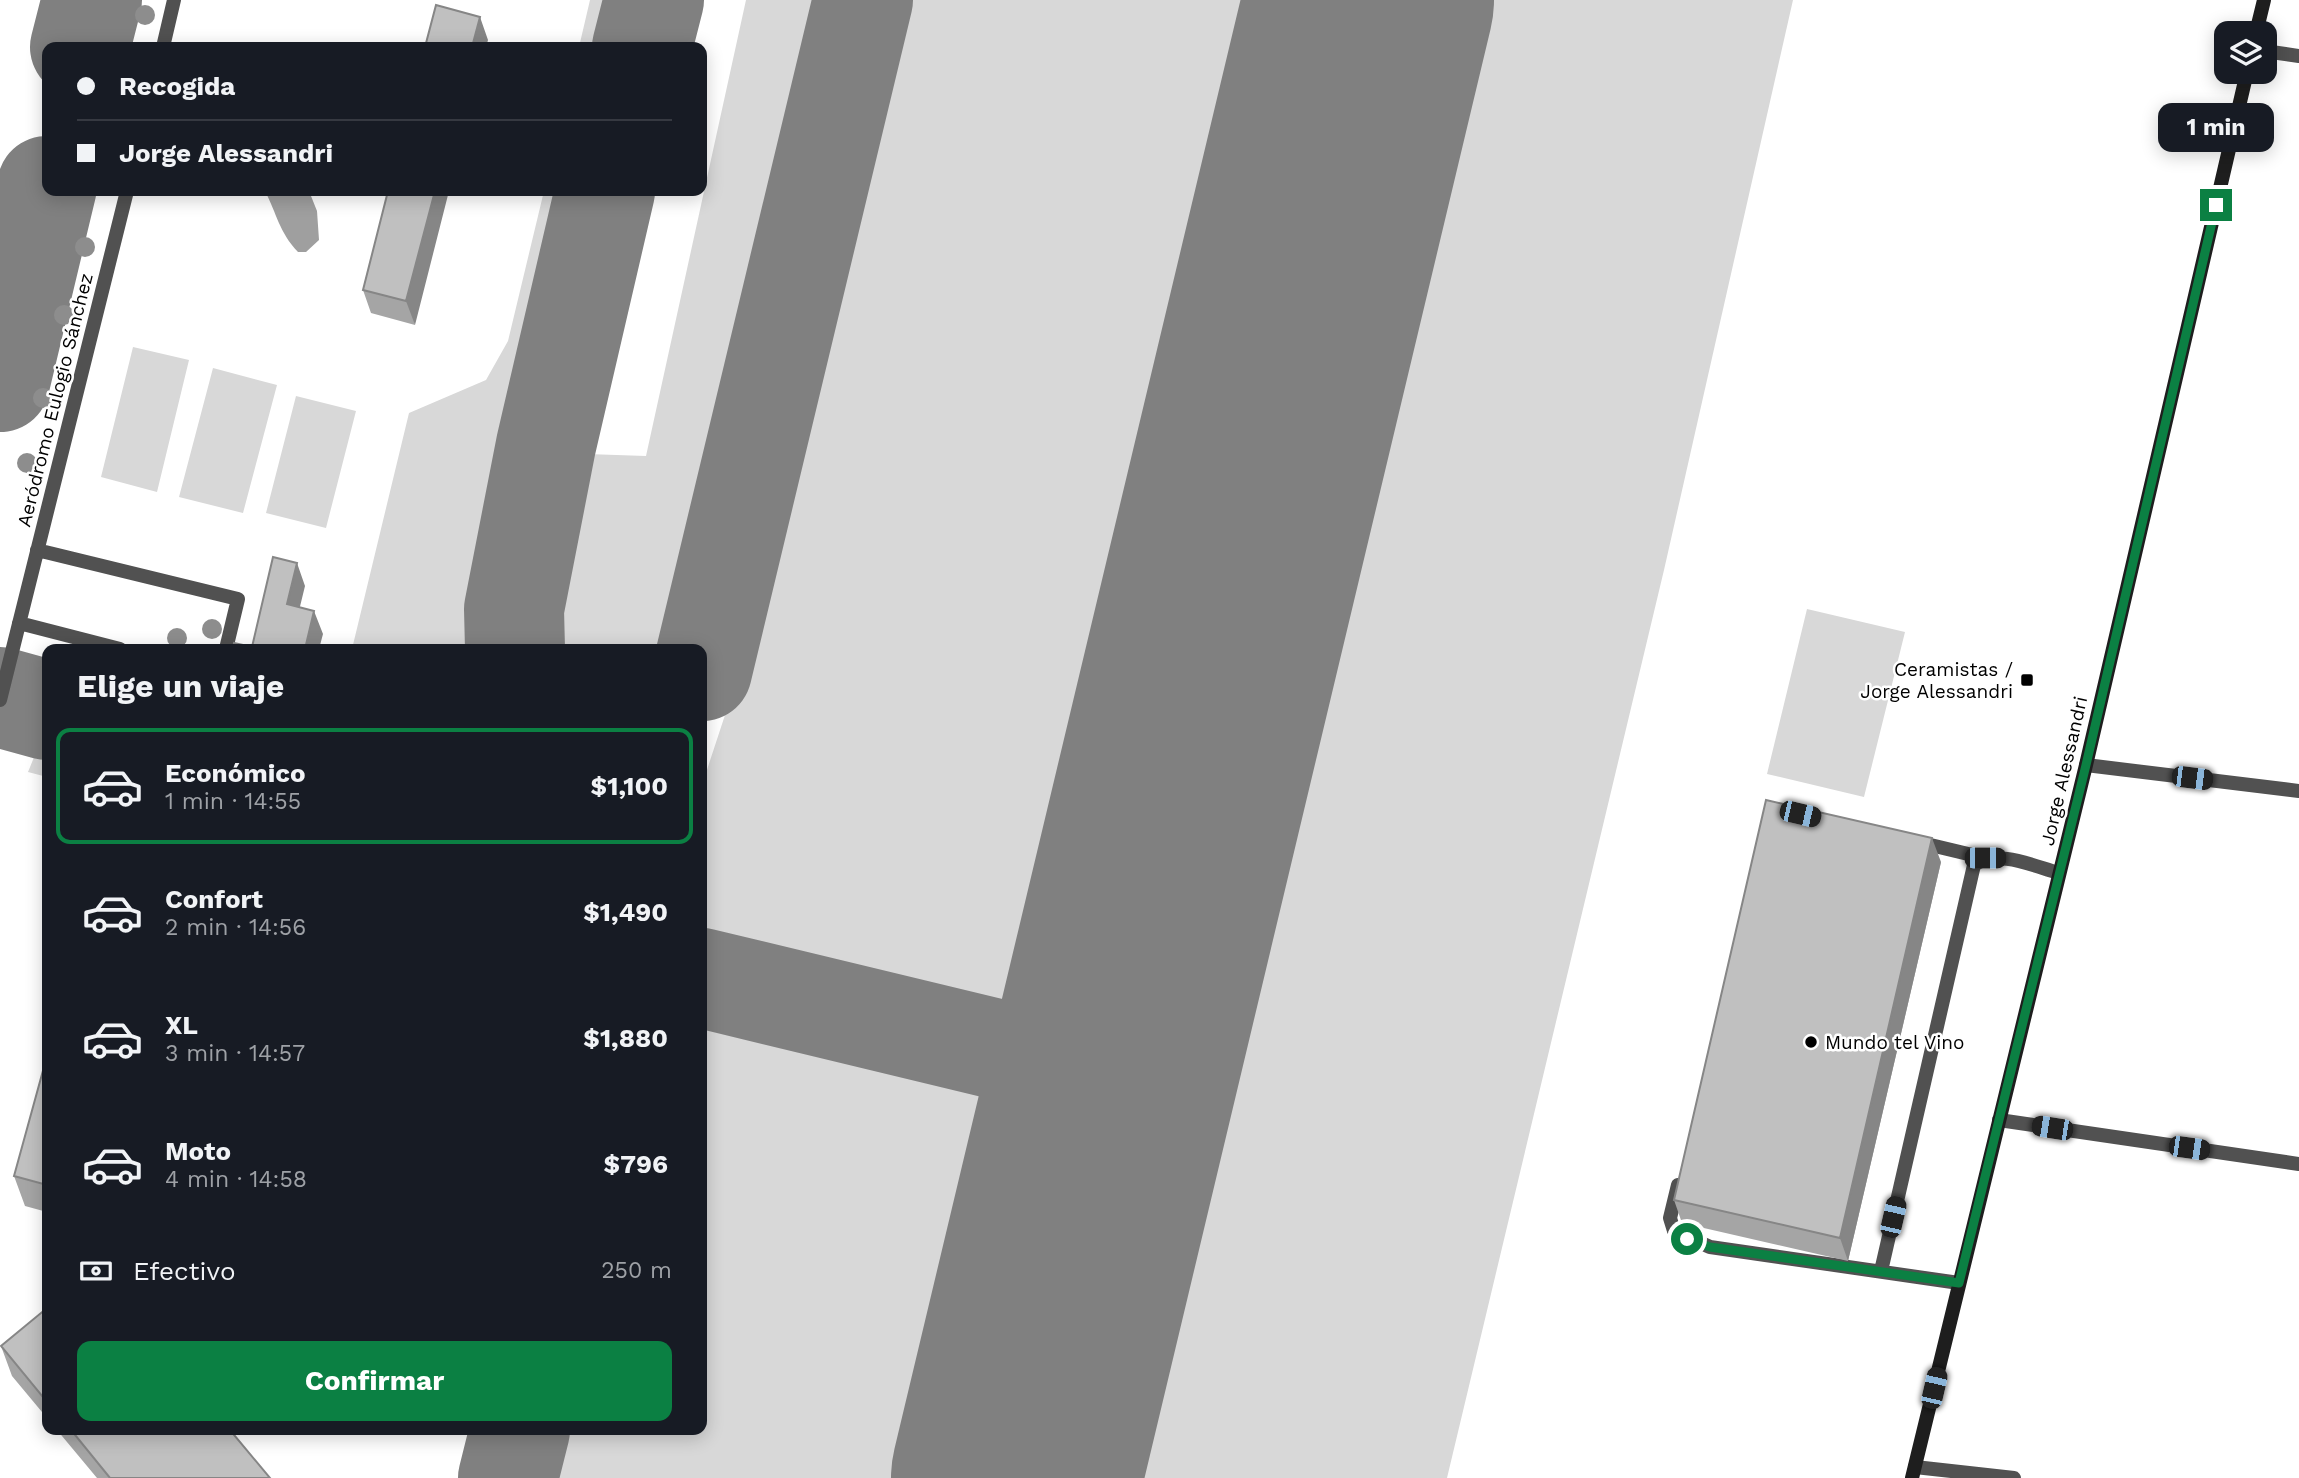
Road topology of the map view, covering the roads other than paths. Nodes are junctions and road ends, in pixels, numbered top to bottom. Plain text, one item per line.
1 (174, 0) edge
2 (2264, 0) edge
3 (2259, 21) edge
4 (164, 42) edge
5 (2277, 53) edge
6 (2299, 56) edge
7 (2244, 84) edge
8 (126, 196) edge
9 (37, 550) junction
10 (19, 623) junction
11 (101, 644) edge
12 (227, 644) edge
13 (0, 700) edge
14 (2086, 765) junction
15 (2299, 791) edge
16 (1906, 839) edge
17 (1985, 858) junction
18 (2059, 873) junction
19 (1999, 1120) junction
20 (1683, 1164) edge
21 (2299, 1164) edge
22 (1881, 1271) junction
23 (1959, 1283) junction
24 (1913, 1472) edge
25 (2014, 1478) edge

1 - 4 street
2 - 3 main road
5 - 6 street
7 - 14 main road, Jorge Alessandri
8 - 9 street, Aeródromo Eulogio Sánchez
9 - 10 street, Aeródromo Eulogio Sánchez
9 - 12 street
10 - 11 street
10 - 13 street, Aeródromo Eulogio Sánchez
14 - 15 street
14 - 18 main road, Jorge Alessandri
16 - 17 street
17 - 18 street
17 - 22 street
18 - 19 main road, Jorge Alessandri
19 - 21 street
19 - 23 main road, Jorge Alessandri
20 - 22 street
22 - 23 street
23 - 24 main road, Jorge Alessandri
24 - 25 street

